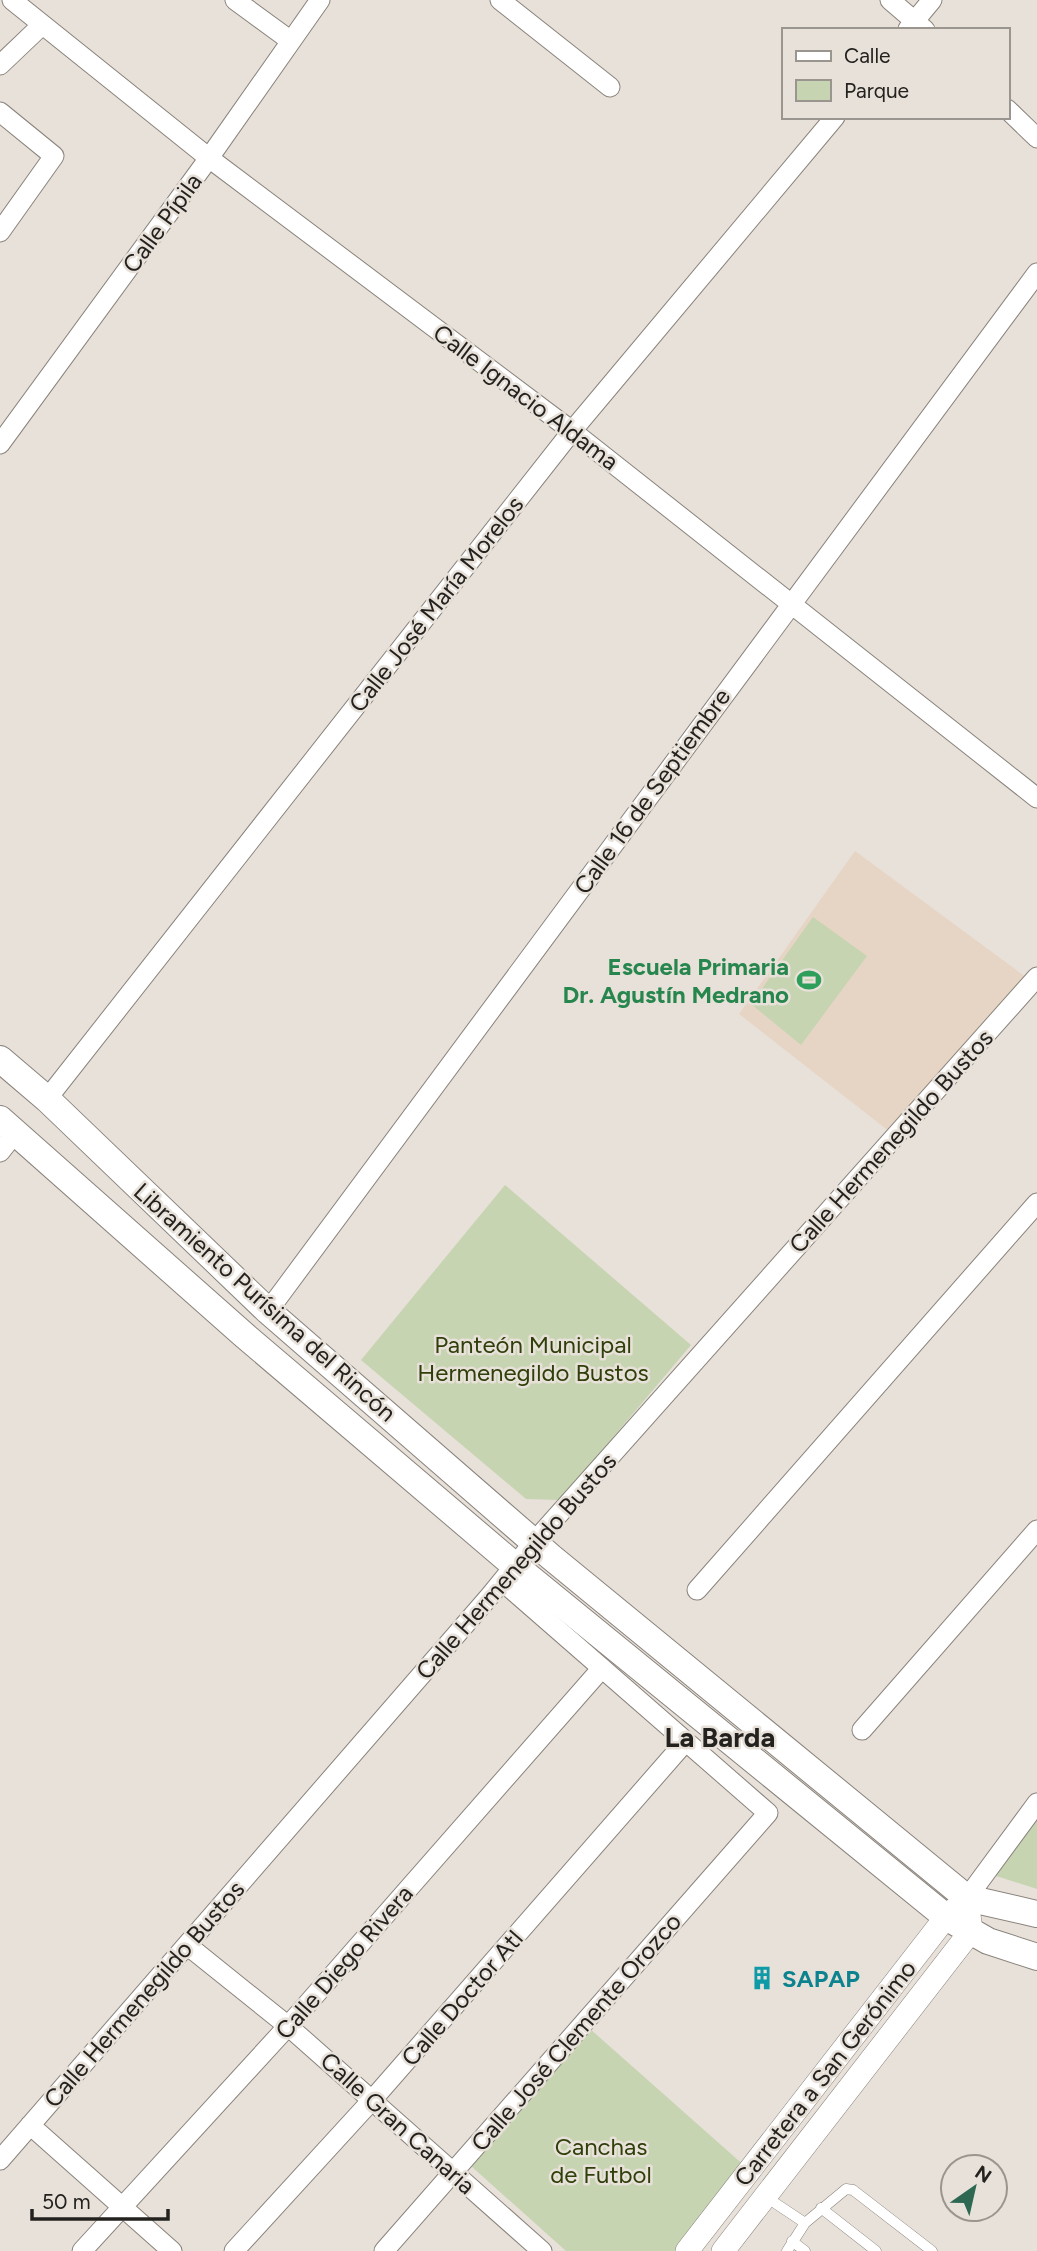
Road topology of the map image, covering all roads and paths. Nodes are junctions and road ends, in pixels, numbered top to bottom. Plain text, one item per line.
1 (12, 0) edge
2 (235, 0) edge
3 (320, 0) edge
4 (499, 0) edge
5 (890, 0) edge
6 (932, 0) edge
7 (42, 25) junction
8 (916, 27) edge
9 (291, 41) junction
10 (0, 65) edge
11 (610, 87) dead end
12 (1009, 111) edge
13 (0, 112) edge
14 (833, 119) edge
15 (1037, 138) edge
16 (209, 159) junction
17 (0, 232) edge
18 (1037, 273) edge
19 (572, 431) junction
20 (0, 444) edge
21 (791, 604) junction
22 (1037, 798) edge
23 (1037, 976) edge
24 (0, 1059) edge
25 (47, 1099) junction
26 (5, 1135) edge
27 (1037, 1203) edge
28 (268, 1311) junction
29 (1037, 1530) edge
30 (534, 1542) junction
31 (508, 1573) junction
32 (697, 1590) dead end
33 (602, 1668) junction
34 (862, 1730) dead end
35 (686, 1741) junction
36 (1037, 1803) edge
37 (967, 1898) junction
38 (1037, 1914) edge
39 (946, 1917) junction
40 (971, 1931) junction
41 (187, 1945) junction
42 (1037, 1957) edge
43 (288, 2026) junction
44 (373, 2099) junction
45 (30, 2125) junction
46 (0, 2160) edge
47 (454, 2173) junction
48 (766, 2196) junction
49 (121, 2206) junction
50 (821, 2208) junction
51 (804, 2223) junction
52 (790, 2246) edge
53 (538, 2250) edge
54 (82, 2251) edge
55 (172, 2251) edge
56 (234, 2251) edge
57 (384, 2251) edge
58 (687, 2251) edge
59 (723, 2251) edge
60 (805, 2251) edge
61 (876, 2251) edge
62 (932, 2251) edge

1 - 7 street, Calle Ignacio Aldama
2 - 9 street
3 - 9 street, Calle Pípila
4 - 11 street
5 - 8 street
6 - 8 street
7 - 10 street
7 - 16 street, Calle Ignacio Aldama
9 - 16 street, Calle Pípila
12 - 15 street
13 - 17 street
14 - 19 street, Calle José María Morelos
16 - 19 street, Calle Ignacio Aldama
16 - 20 street, Calle Pípila
18 - 21 street, Calle 16 de Septiembre
19 - 21 street, Calle Ignacio Aldama
19 - 25 street, Calle José María Morelos
21 - 22 street, Calle Ignacio Aldama
21 - 28 street, Calle 16 de Septiembre
23 - 30 street, Calle Hermenegildo Bustos
24 - 25 main road, Libramiento Purísima del Rincón
25 - 28 main road, Libramiento Purísima del Rincón
26 - 31 main road, Libramiento Purísima del Rincón
27 - 32 street
28 - 30 main road, Libramiento Purísima del Rincón
29 - 34 street
30 - 31 street, Calle Hermenegildo Bustos
30 - 37 main road, Libramiento Purísima del Rincón
31 - 33 street
31 - 39 main road, Libramiento Purísima del Rincón
31 - 41 street, Calle Hermenegildo Bustos
33 - 35 street
33 - 43 street, Calle Diego Rivera
35 - 44 street, Calle Doctor Atl
35 - 47 street, Calle José Clemente Orozco
36 - 37 street
37 - 38 main road
37 - 39 street, Carretera a San Gerónimo
37 - 40 street
39 - 40 main road, Libramiento Purísima del Rincón
39 - 58 street, Carretera a San Gerónimo
40 - 42 main road, Libramiento Purísima del Rincón
40 - 48 street
41 - 43 street, Calle Gran Canaria
41 - 45 street, Calle Hermenegildo Bustos
43 - 44 street, Calle Gran Canaria
43 - 49 street, Calle Diego Rivera
44 - 47 street, Calle Gran Canaria
44 - 56 street, Calle Doctor Atl
45 - 46 street, Calle Hermenegildo Bustos
45 - 49 street
47 - 53 street, Calle Gran Canaria
47 - 57 street, Calle José Clemente Orozco
48 - 51 lane
48 - 59 street
49 - 54 street, Calle Diego Rivera
49 - 55 street
50 - 51 lane
50 - 61 lane
50 - 62 lane
51 - 52 lane
52 - 60 lane

